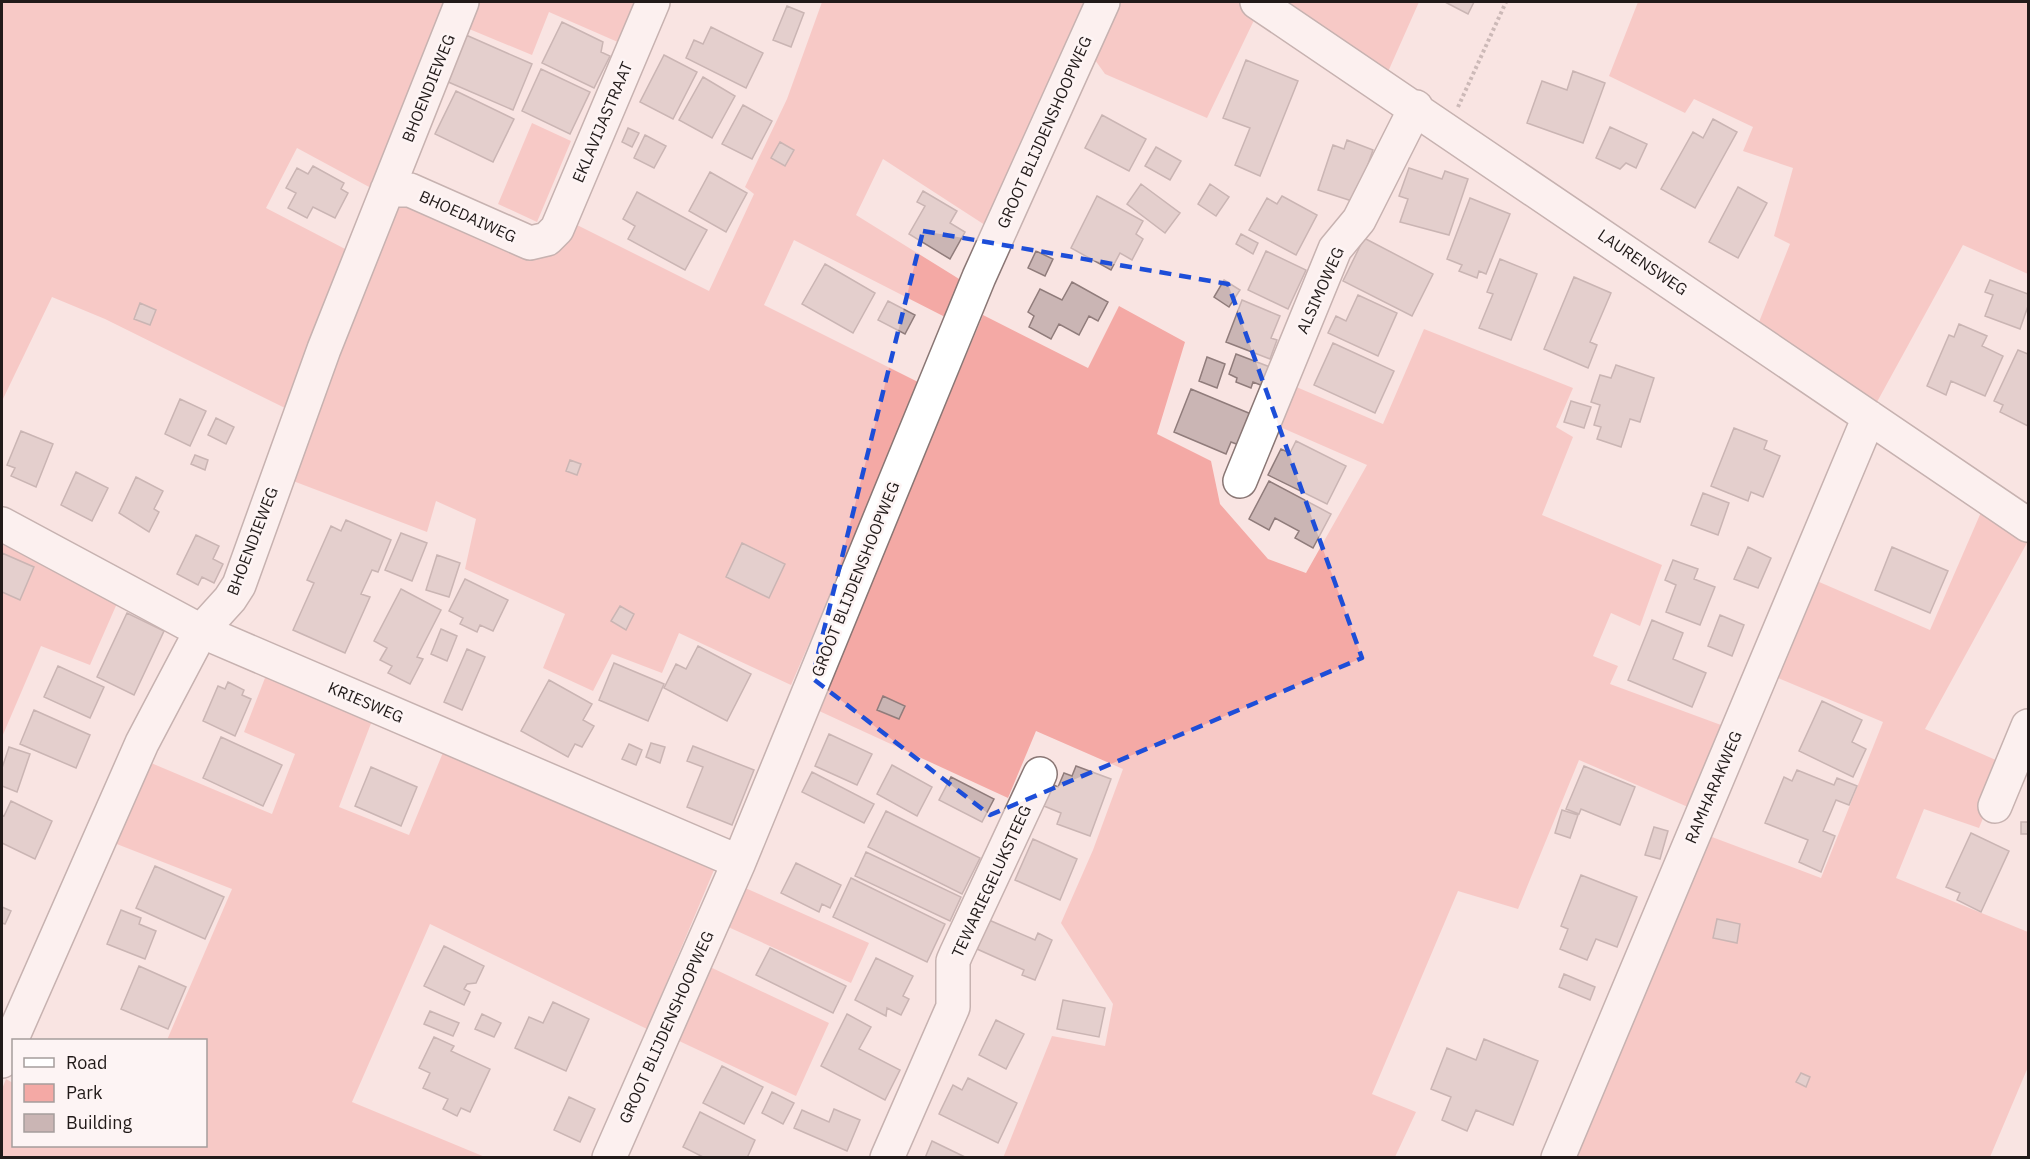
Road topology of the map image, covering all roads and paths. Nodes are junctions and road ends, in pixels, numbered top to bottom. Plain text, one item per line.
1 (462, 2) edge
2 (653, 2) edge
3 (1103, 2) edge
4 (1257, 2) edge
5 (1506, 2) edge
6 (1428, 116) junction
7 (387, 190) junction
8 (547, 239) joint
9 (1869, 417) junction
10 (1240, 481) dead end
11 (2, 524) edge
12 (2028, 525) edge
13 (201, 631) junction
14 (2028, 726) edge
15 (1040, 774) dead end
16 (1995, 806) dead end
17 (739, 862) junction
18 (2, 1061) edge
19 (609, 1158) edge
20 (887, 1158) edge
21 (1558, 1158) edge

1 - 7 street, BHOENDIEWEG
2 - 8 street, EKLAVIJASTRAAT
3 - 17 street, GROOT BLIJDENSHOOPWEG
4 - 6 street, LAURENSWEG
5 - 6 path
6 - 9 street, LAURENSWEG
6 - 10 street, ALSIMOWEG
7 - 8 street, BHOEDAIWEG
7 - 13 street, BHOENDIEWEG
9 - 12 street, LAURENSWEG
9 - 21 street, RAMHARAKWEG
11 - 13 street, KRIESWEG
13 - 17 street, KRIESWEG
13 - 18 street, BHOENDIEWEG
14 - 16 street
15 - 20 street, TEWARIEGELUKSTEEG
17 - 19 street, GROOT BLIJDENSHOOPWEG

